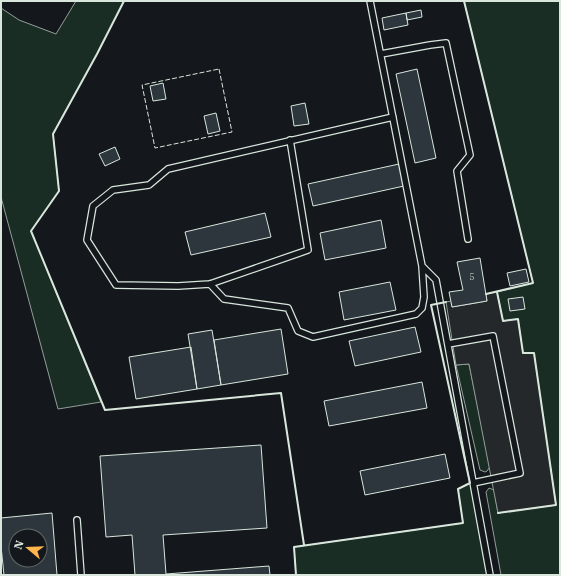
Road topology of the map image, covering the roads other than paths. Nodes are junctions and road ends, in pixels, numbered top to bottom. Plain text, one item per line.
1 (370, 1) edge
2 (381, 54) junction
3 (393, 117) junction
4 (290, 140) junction
5 (468, 239) dead end
6 (422, 266) junction
7 (210, 284) junction
8 (448, 344) junction
9 (473, 483) junction
10 (77, 520) dead end
11 (81, 575) edge
12 (490, 575) edge

1 - 2 lane
2 - 3 lane
2 - 5 lane
3 - 4 lane
3 - 6 lane
4 - 7 lane
4 - 7 lane
6 - 7 lane
6 - 8 lane
8 - 9 lane
8 - 9 lane
9 - 12 lane
10 - 11 lane

